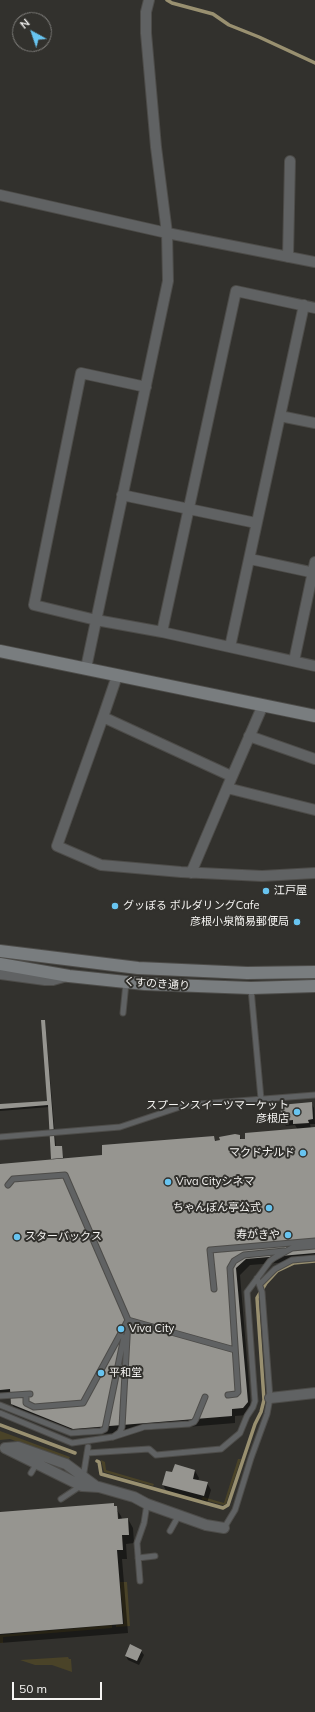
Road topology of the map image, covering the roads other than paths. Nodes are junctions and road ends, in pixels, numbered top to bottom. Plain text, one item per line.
1 (149, 0) edge
2 (290, 161) dead end
3 (0, 195) edge
4 (167, 233) junction
5 (288, 257) junction
6 (315, 262) edge
7 (304, 305) junction
8 (315, 308) edge
9 (146, 387) junction
10 (280, 416) junction
11 (315, 423) edge
12 (122, 495) junction
13 (189, 509) junction
14 (256, 523) junction
15 (250, 559) junction
16 (314, 569) edge
17 (96, 620) junction
18 (162, 632) junction
19 (230, 647) junction
20 (0, 651) edge
21 (294, 661) junction
22 (315, 666) edge
23 (86, 668) junction
24 (117, 676) junction
25 (263, 705) junction
26 (315, 716) edge
27 (103, 717) junction
28 (249, 736) junction
29 (315, 759) edge
30 (231, 776) junction
31 (227, 788) junction
32 (315, 810) edge
33 (315, 872) edge
34 (191, 873) junction
35 (0, 951) edge
36 (0, 964) edge
37 (315, 972) edge
38 (0, 974) edge
39 (69, 976) junction
40 (126, 982) junction
41 (315, 986) edge
42 (251, 988) junction
43 (123, 1014) dead end
44 (315, 1095) edge
45 (261, 1099) junction
46 (0, 1137) edge
47 (8, 1185) dead end
48 (315, 1241) edge
49 (315, 1248) edge
50 (315, 1258) edge
51 (257, 1278) junction
52 (260, 1286) junction
53 (214, 1289) dead end
54 (128, 1320) junction
55 (235, 1350) junction
56 (315, 1393) edge
57 (228, 1395) dead end
58 (0, 1396) edge
59 (205, 1397) dead end
60 (270, 1398) junction
61 (0, 1404) edge
62 (0, 1413) edge
63 (113, 1438) junction
64 (2, 1448) edge
65 (37, 1463) junction
66 (31, 1473) dead end
67 (83, 1481) junction
68 (61, 1500) dead end
69 (146, 1504) junction
70 (179, 1515) junction
71 (224, 1528) joint
72 (170, 1531) dead end
73 (155, 1556) dead end
74 (138, 1558) junction
75 (140, 1581) dead end

1 - 4 street
2 - 5 street
3 - 4 street
4 - 5 street
4 - 9 street
5 - 6 street
7 - 8 street
7 - 10 street
7 - 13 street
9 - 12 street
9 - 17 street
10 - 11 street
10 - 14 street
12 - 13 street
12 - 17 street
13 - 14 street
13 - 18 street
14 - 15 street
15 - 16 street
15 - 19 street
16 - 21 street
17 - 18 street
17 - 23 street
18 - 19 street
19 - 21 street
20 - 23 main road
21 - 22 street
23 - 24 main road
24 - 25 main road
24 - 27 street
25 - 26 main road
25 - 28 street
27 - 30 street
27 - 34 street
28 - 29 street
28 - 30 street
30 - 31 street
31 - 32 street
31 - 34 street
33 - 34 street
35 - 37 main road, くすのき通り
36 - 39 main road, くすのき通り
38 - 39 street
39 - 40 main road, くすのき通り
40 - 42 main road, くすのき通り
40 - 43 lane
41 - 42 main road, くすのき通り
42 - 45 lane
44 - 45 lane
45 - 46 lane
47 - 54 lane
48 - 53 lane
49 - 51 lane
49 - 55 lane
50 - 52 lane
51 - 52 lane
51 - 67 lane
52 - 60 lane
54 - 55 lane
54 - 58 lane
54 - 61 lane
54 - 63 lane
55 - 57 lane
56 - 60 street
59 - 63 lane
60 - 71 lane
62 - 63 lane
64 - 65 street
64 - 67 street
65 - 66 lane
65 - 67 street
67 - 68 lane
67 - 69 street
69 - 70 street
69 - 74 lane
70 - 71 street
70 - 72 lane
73 - 74 lane
74 - 75 lane

